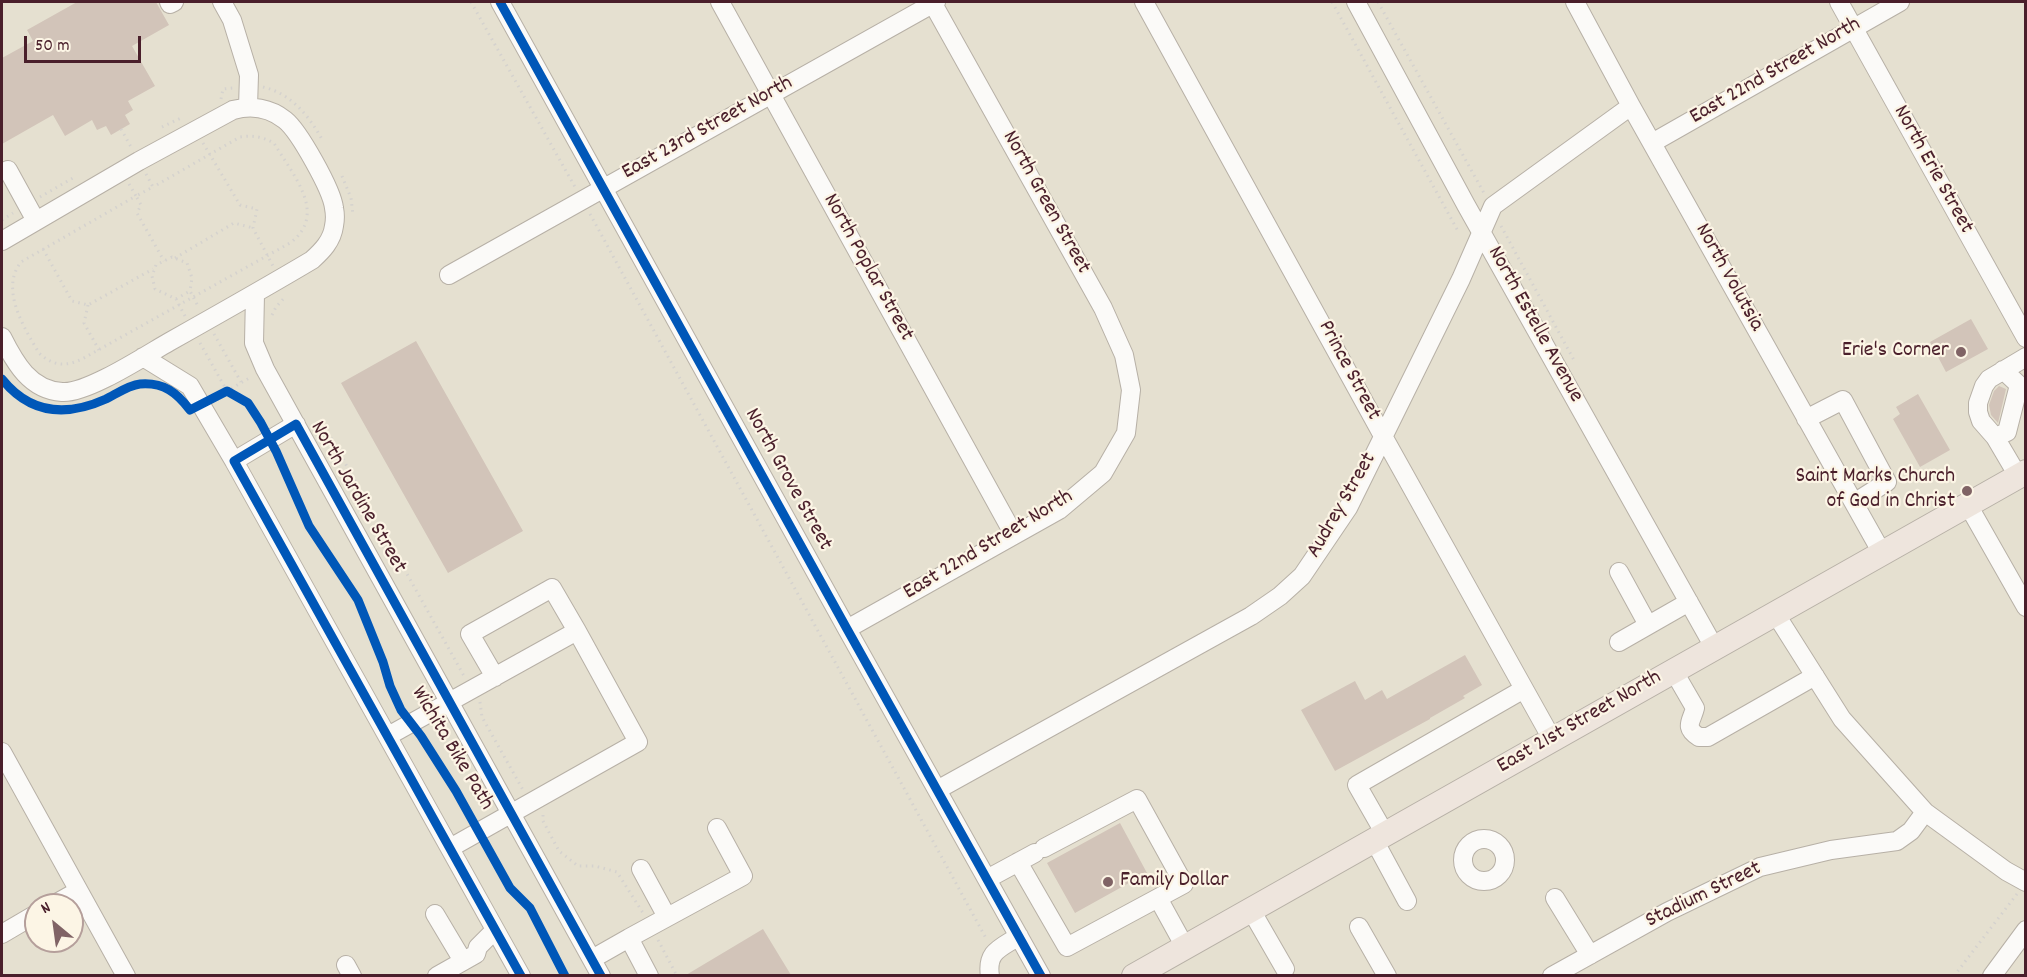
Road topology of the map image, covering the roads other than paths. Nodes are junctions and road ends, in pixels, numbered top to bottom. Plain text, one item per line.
1 (222, 2) edge
2 (500, 2) edge
3 (720, 2) edge
4 (934, 2) edge
5 (1144, 2) edge
6 (1356, 2) edge
7 (1575, 2) edge
8 (1839, 2) edge
9 (1900, 2) edge
10 (1853, 28) junction
11 (772, 94) junction
12 (1631, 106) junction
13 (248, 107) junction
14 (1652, 143) junction
15 (8, 170) dead end
16 (604, 188) junction
17 (36, 221) junction
18 (1482, 231) junction
19 (2, 241) edge
20 (449, 275) dead end
21 (255, 294) junction
22 (2, 337) edge
23 (2025, 338) edge
24 (143, 357) junction
25 (2025, 357) edge
26 (2003, 370) junction
27 (1128, 414) joint
28 (1806, 419) junction
29 (296, 424) junction
30 (1383, 436) junction
31 (1995, 437) junction
32 (234, 461) junction
33 (2022, 474) edge
34 (1854, 503) junction
35 (1968, 505) junction
36 (1014, 536) junction
37 (1882, 553) junction
38 (1619, 572) dead end
39 (1689, 602) junction
40 (2025, 607) edge
41 (1774, 613) junction
42 (1648, 625) junction
43 (847, 629) junction
44 (577, 631) junction
45 (1619, 642) dead end
46 (1714, 647) junction
47 (1673, 670) junction
48 (1815, 676) junction
49 (495, 677) junction
50 (1524, 689) junction
51 (450, 702) junction
52 (388, 736) junction
53 (1552, 739) junction
54 (2, 752) edge
55 (937, 790) junction
56 (1925, 812) junction
57 (511, 813) junction
58 (717, 828) dead end
59 (1379, 837) junction
60 (450, 848) junction
61 (1018, 862) junction
62 (641, 869) dead end
63 (987, 879) junction
64 (2022, 887) edge
65 (78, 891) junction
66 (74, 893) edge
67 (1158, 898) junction
68 (1555, 898) dead end
69 (1407, 901) dead end
70 (1251, 910) junction
71 (435, 914) dead end
72 (667, 917) junction
73 (24, 921) edge
74 (1359, 927) dead end
75 (495, 930) junction
76 (2025, 930) edge
77 (2, 934) edge
78 (1019, 936) junction
79 (629, 938) junction
80 (1185, 947) junction
81 (506, 948) junction
82 (1590, 955) junction
83 (469, 958) junction
84 (592, 959) junction
85 (1285, 969) dead end
86 (126, 975) edge
87 (436, 975) edge
88 (521, 975) edge
89 (601, 975) edge
90 (649, 975) edge
91 (990, 975) edge
92 (1041, 975) edge
93 (1134, 975) edge
94 (1387, 975) edge
95 (1552, 975) edge
96 (1992, 975) edge

1 - 13 street
2 - 16 street, North Grove Street
3 - 11 street, North Poplar Street
4 - 11 street, East 23rd Street North
4 - 27 street, North Green Street
5 - 30 street, Prince Street
6 - 18 street, North Estelle Avenue
7 - 12 street, North Volutsia
8 - 10 street, North Erie Street
9 - 10 street, East 22nd Street North
10 - 14 street, East 22nd Street North
10 - 23 street, North Erie Street
11 - 16 street, East 23rd Street North
11 - 36 street, North Poplar Street
12 - 14 street, North Volutsia
12 - 18 street, Audrey Street
13 - 17 street
13 - 21 street
14 - 28 street, North Volutsia
15 - 17 street
16 - 20 street, East 23rd Street North
16 - 43 street, North Grove Street
17 - 19 street
18 - 30 street, Audrey Street
18 - 39 street, North Estelle Avenue
21 - 24 street
21 - 29 street
22 - 24 street
24 - 32 street
25 - 26 street
26 - 31 street
26 - 31 street
27 - 36 street, East 22nd Street North
28 - 34 street, North Volutsia
28 - 34 street
29 - 32 street, North Jardine Street
29 - 51 street, North Jardine Street
30 - 50 street, Prince Street
30 - 55 street, Audrey Street
31 - 33 street
32 - 52 street
33 - 35 main road, East 21st Street North
34 - 37 street, North Volutsia
35 - 37 main road, East 21st Street North
35 - 40 street
36 - 43 street, East 22nd Street North
37 - 41 main road, East 21st Street North
38 - 42 street
39 - 42 street
39 - 46 street, North Estelle Avenue
41 - 46 main road, East 21st Street North
41 - 48 street
42 - 45 street
43 - 55 street, North Grove Street
44 - 49 street
44 - 49 street
44 - 57 street
46 - 47 main road, East 21st Street North
47 - 48 street
47 - 53 main road, East 21st Street North
48 - 56 street
49 - 51 street
50 - 53 street, Prince Street
50 - 59 street
51 - 52 street
51 - 57 street, North Jardine Street
52 - 60 street
53 - 59 main road, East 21st Street North
54 - 65 street
55 - 63 street, North Grove Street
56 - 64 street
56 - 82 street, Stadium Street
57 - 60 street
57 - 84 street, North Jardine Street
58 - 72 street
59 - 69 street
59 - 70 main road, East 21st Street North
60 - 75 street
61 - 63 street
61 - 67 street
61 - 67 street
62 - 72 street
63 - 78 street, North Grove Street
65 - 66 street
65 - 86 street
67 - 80 street
68 - 82 street
70 - 80 main road, East 21st Street North
70 - 85 street
71 - 83 street
72 - 79 street
73 - 77 street
74 - 94 street
75 - 81 street
75 - 83 street
76 - 96 street
78 - 91 street
78 - 92 street, North Grove Street
79 - 84 street
79 - 90 street
80 - 93 main road, East 21st Street North
81 - 83 street
81 - 88 street
82 - 95 street, Stadium Street
83 - 87 street
84 - 89 street, North Jardine Street

